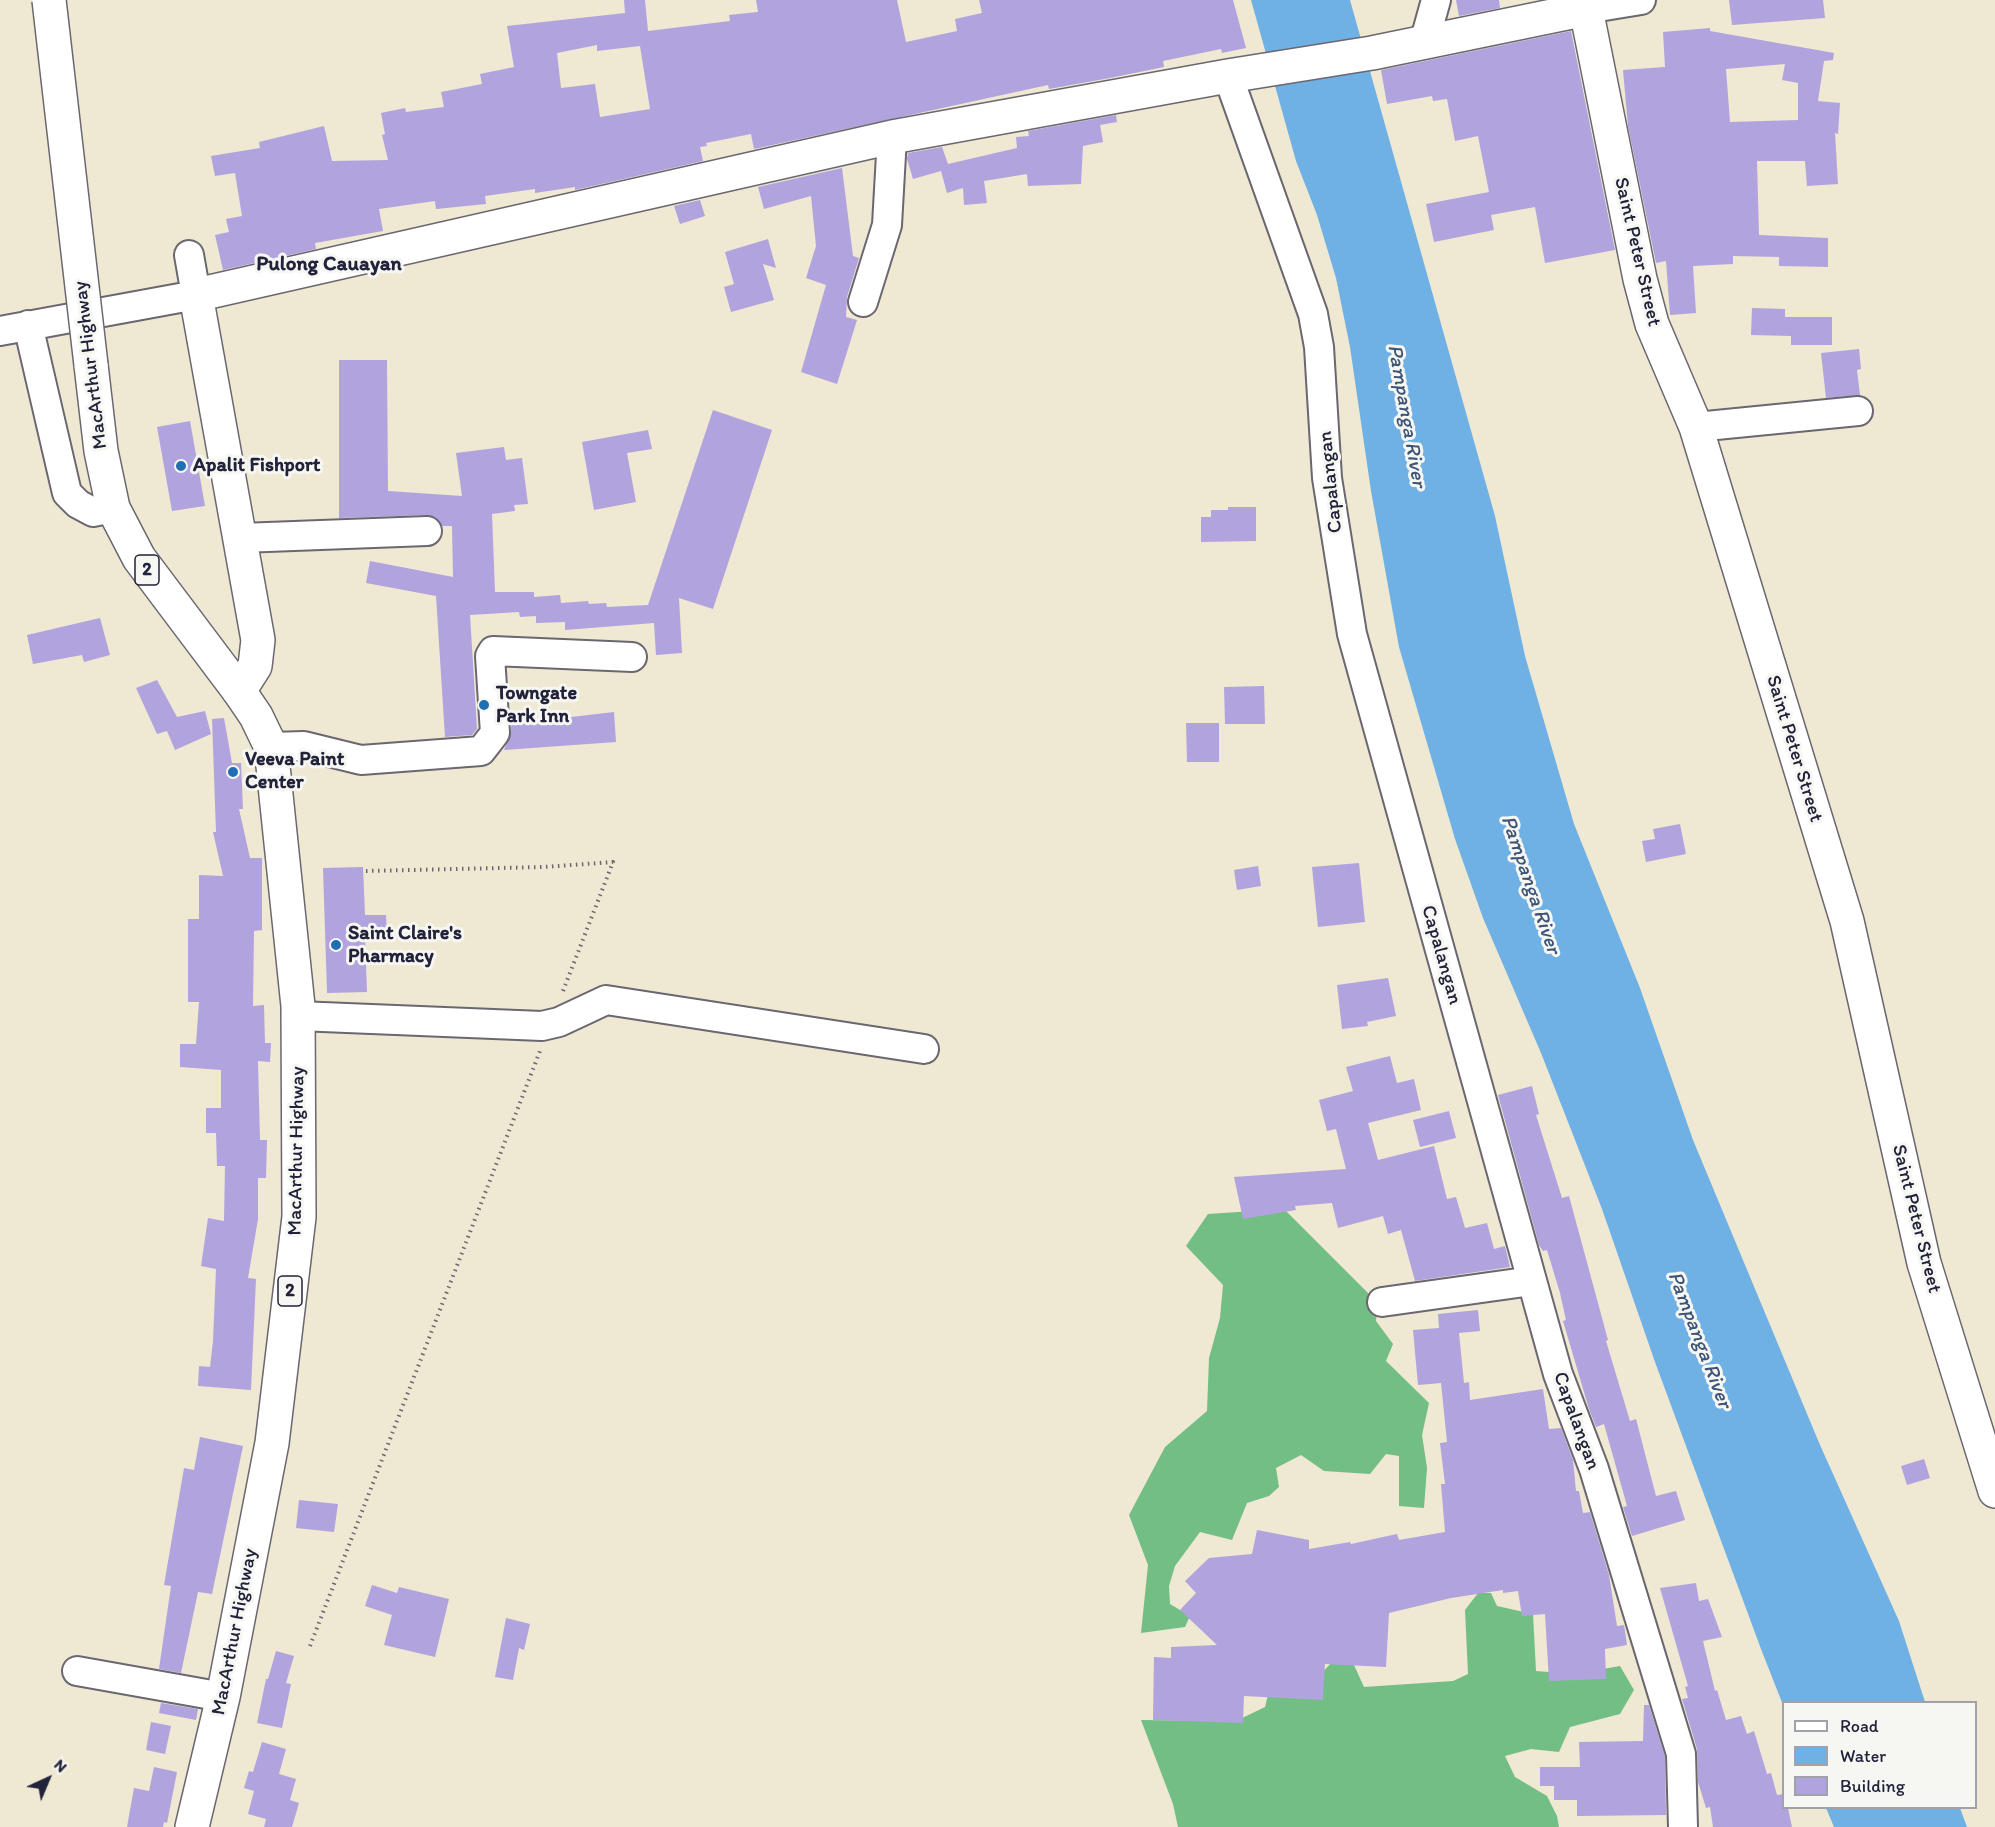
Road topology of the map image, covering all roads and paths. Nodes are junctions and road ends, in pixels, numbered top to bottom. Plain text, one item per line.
1 (49, 0) edge
2 (1436, 0) edge
3 (1641, 0) edge
4 (1586, 9) junction
5 (1424, 43) junction
6 (1241, 74) junction
7 (892, 137) junction
8 (189, 255) dead end
9 (196, 295) junction
10 (863, 302) dead end
11 (28, 325) junction
12 (0, 331) edge
13 (1858, 411) dead end
14 (1696, 427) junction
15 (113, 508) junction
16 (427, 531) dead end
17 (241, 538) junction
18 (632, 657) dead end
19 (239, 692) junction
20 (271, 747) junction
21 (366, 871) dead end
22 (562, 994) dead end
23 (298, 1016) junction
24 (541, 1049) dead end
25 (924, 1049) dead end
26 (1532, 1281) junction
27 (1382, 1302) dead end
28 (1995, 1491) edge
29 (310, 1646) dead end
30 (77, 1671) dead end
31 (223, 1696) junction
32 (192, 1827) edge
33 (1683, 1827) edge

1 - 15 main road, MacArthur Highway / 2, bridge
2 - 5 street
3 - 4 street
4 - 5 main road
4 - 14 main road, Saint Peter Street
5 - 6 main road
6 - 7 main road
6 - 26 street, Capalangan
7 - 9 main road
7 - 10 street
8 - 9 street
9 - 11 street
9 - 17 main road
11 - 12 street
11 - 15 street
13 - 14 street
14 - 28 main road, Saint Peter Street
15 - 19 main road, MacArthur Highway / 2
16 - 17 street
17 - 19 main road
18 - 20 street
19 - 20 main road, MacArthur Highway / 2
20 - 23 main road, MacArthur Highway / 2
21 - 22 path
23 - 25 street
23 - 31 main road, MacArthur Highway / 2
24 - 29 path
26 - 27 street
26 - 33 street, Capalangan
30 - 31 street
31 - 32 main road, MacArthur Highway / 2

